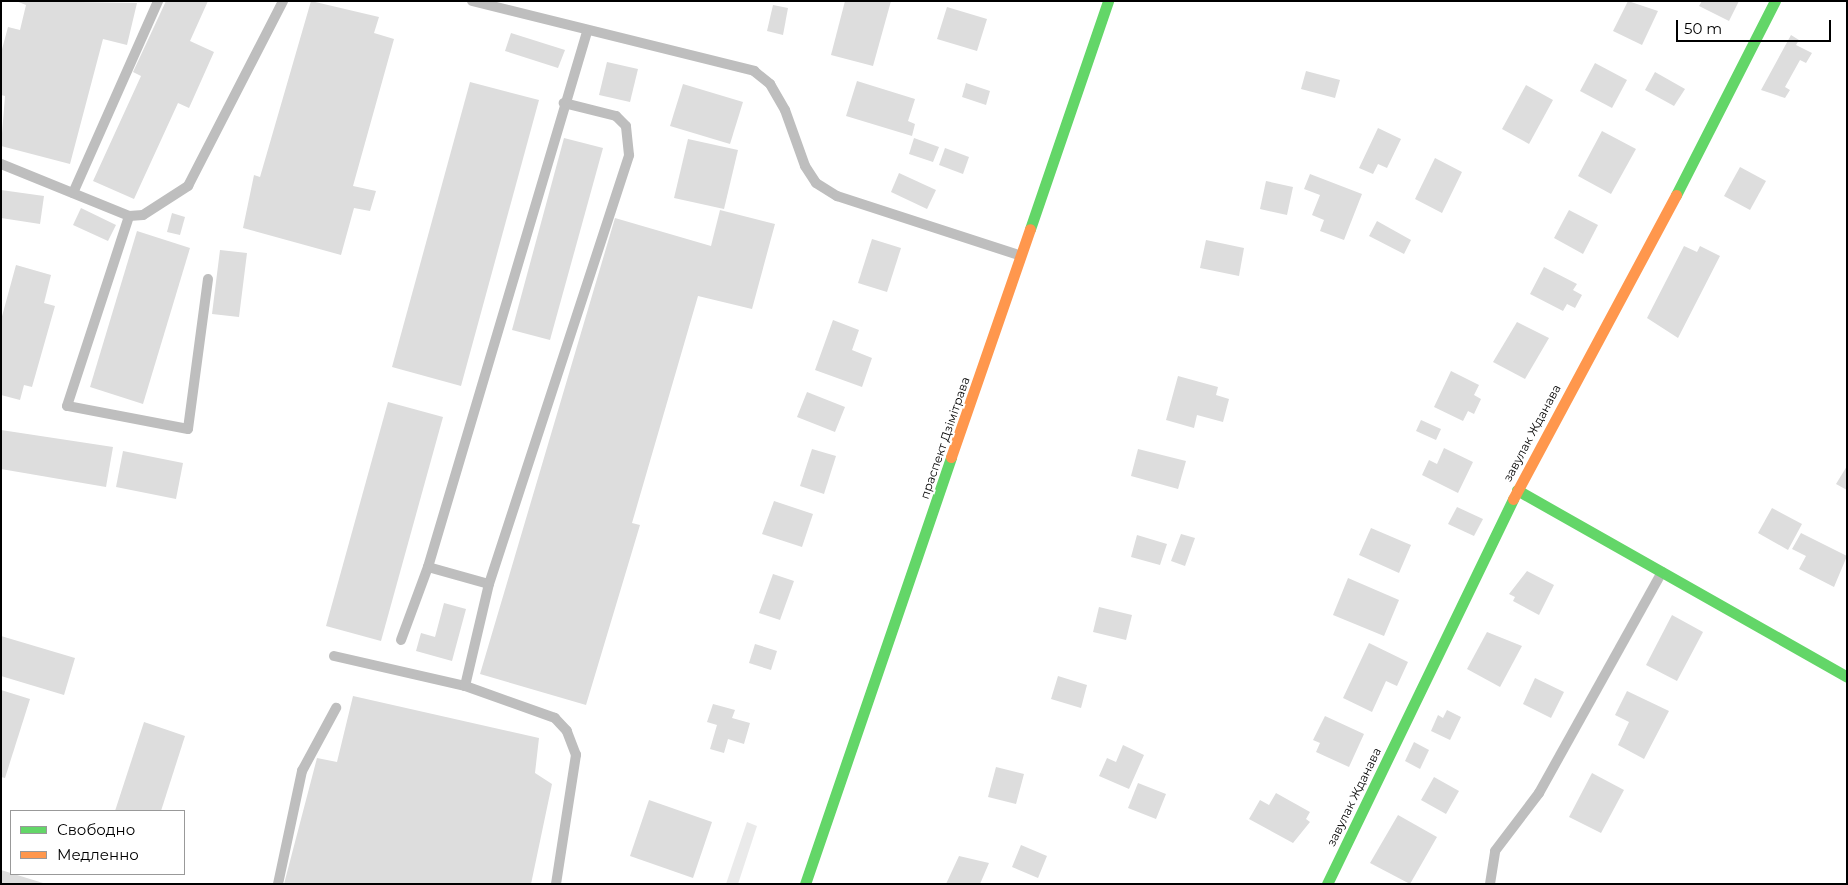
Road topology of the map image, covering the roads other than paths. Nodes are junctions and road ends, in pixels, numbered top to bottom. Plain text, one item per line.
1 (158, 1) edge
2 (283, 1) edge
3 (472, 1) edge
4 (1108, 1) edge
5 (1774, 1) edge
6 (587, 32) junction
7 (564, 103) junction
8 (1, 164) edge
9 (73, 193) junction
10 (129, 216) junction
11 (1022, 256) junction
12 (208, 279) dead end
13 (1517, 490) junction
14 (428, 567) junction
15 (1662, 572) junction
16 (489, 584) junction
17 (401, 640) dead end
18 (334, 656) dead end
19 (1847, 677) edge
20 (464, 686) junction
21 (336, 708) dead end
22 (278, 884) edge
23 (556, 884) edge
24 (805, 884) edge
25 (1327, 884) edge
26 (1490, 884) edge

1 - 9 lane
2 - 10 lane
3 - 6 lane
4 - 11 street, праспект Дзімітрава
5 - 13 street, завулак Жданава
6 - 7 lane
6 - 11 lane
7 - 14 lane
7 - 16 lane
8 - 9 lane
9 - 10 lane
10 - 12 lane
11 - 24 street, праспект Дзімітрава
13 - 15 street
13 - 25 street, завулак Жданава
14 - 16 lane
14 - 17 lane
15 - 19 street
15 - 26 lane
16 - 20 lane
18 - 20 lane
20 - 23 lane
21 - 22 lane

